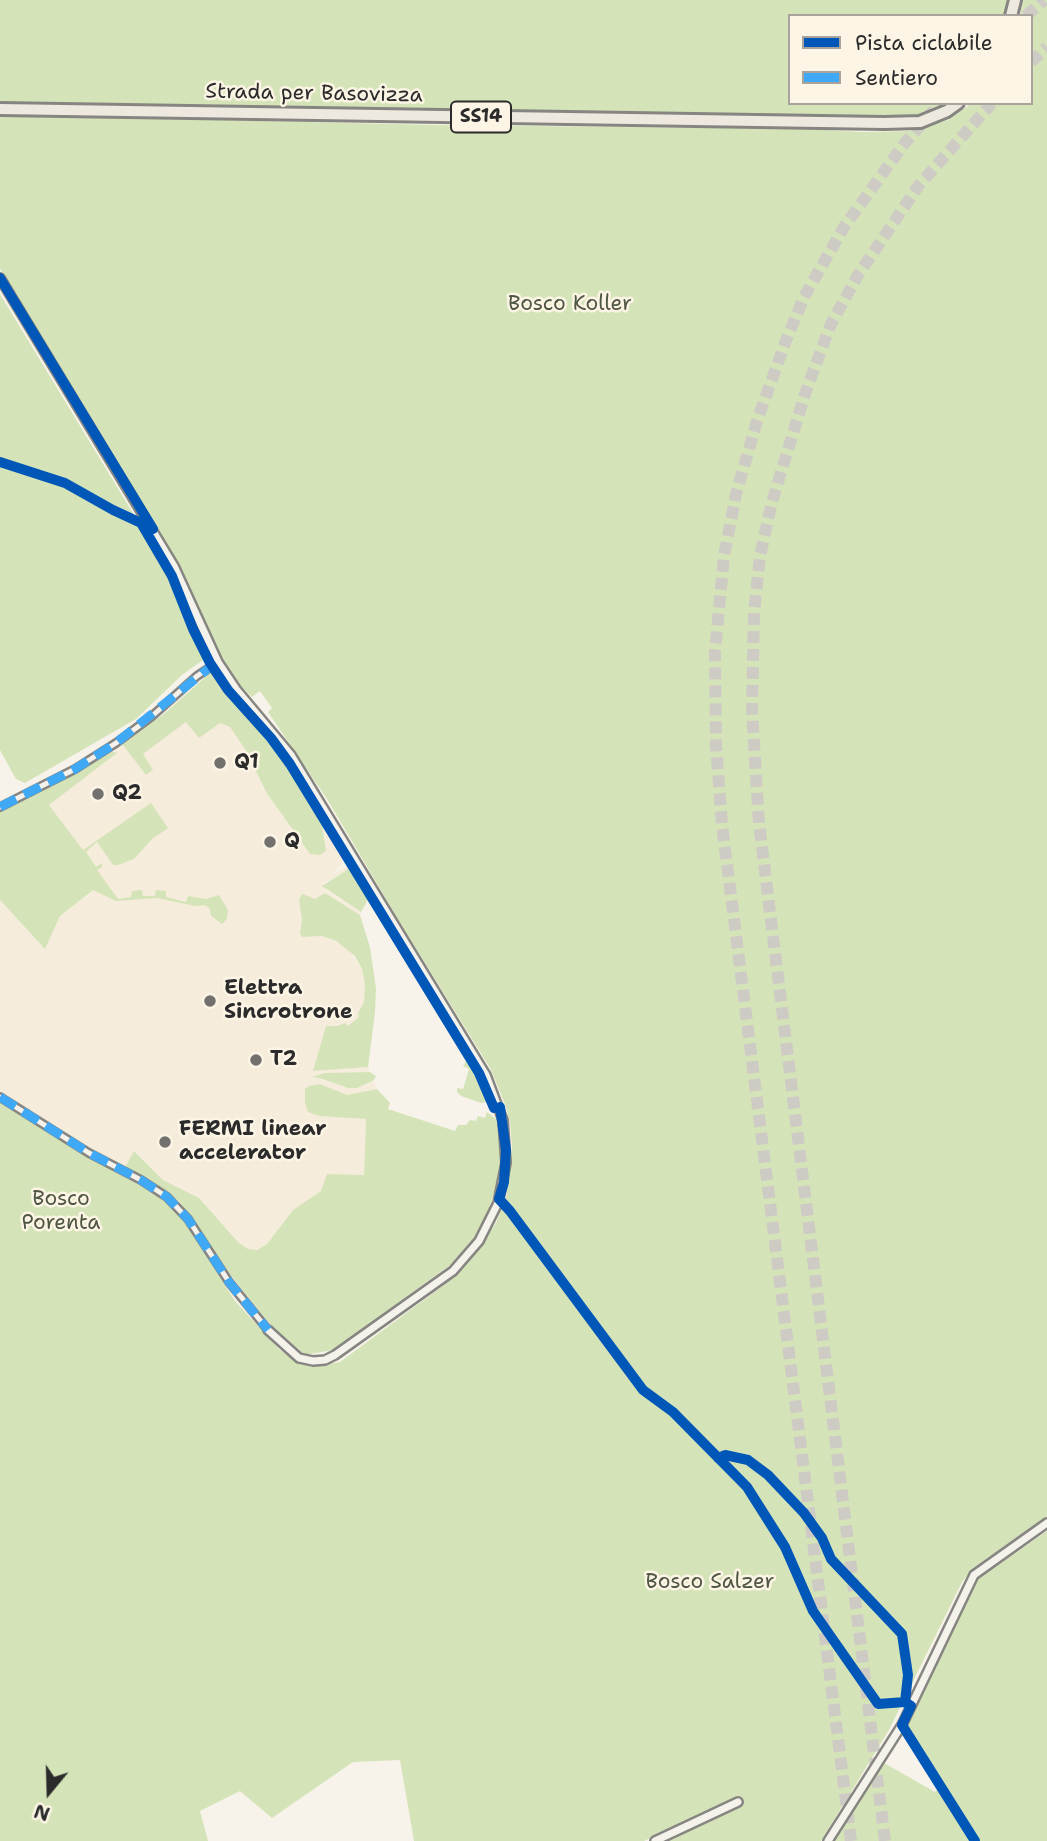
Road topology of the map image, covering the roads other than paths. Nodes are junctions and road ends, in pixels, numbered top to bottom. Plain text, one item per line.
1 (955, 105) edge
2 (0, 109) edge
3 (0, 278) edge
4 (218, 662) junction
5 (0, 807) edge
6 (0, 1097) edge
7 (268, 1330) joint
8 (1047, 1524) edge
9 (738, 1802) dead end
10 (655, 1841) edge
11 (828, 1841) edge

1 - 2 main road, Strada per Basovizza / SS14
3 - 4 street
4 - 5 street
4 - 7 street
6 - 7 street
8 - 11 street
9 - 10 street

